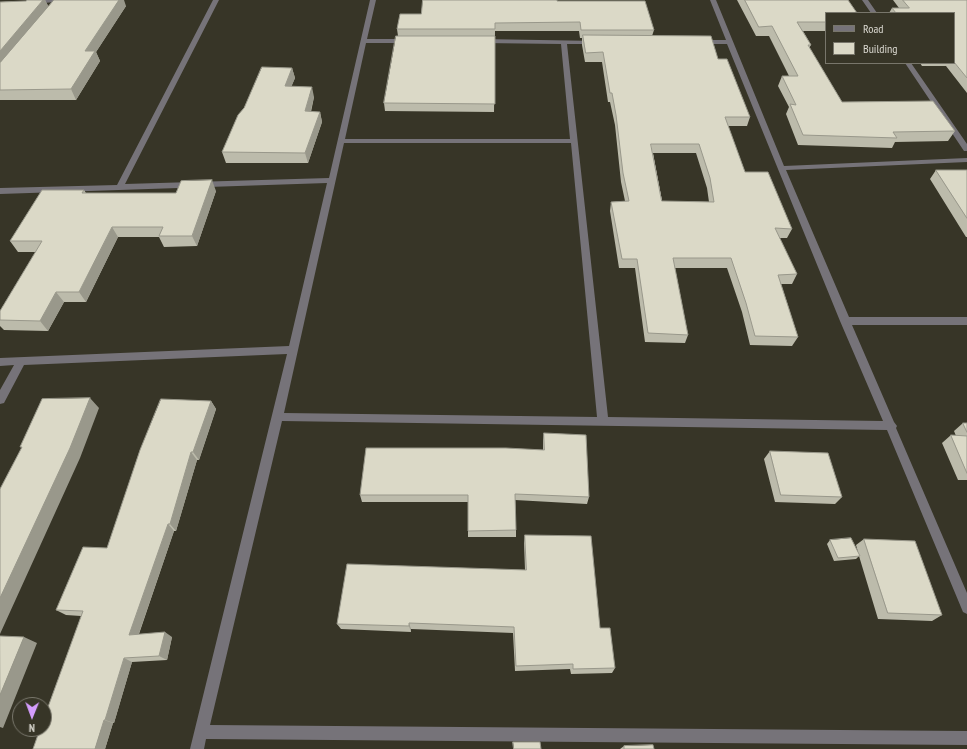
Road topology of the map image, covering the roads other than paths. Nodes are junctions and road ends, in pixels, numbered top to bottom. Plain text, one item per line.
1 (62, 0) edge
2 (216, 0) edge
3 (373, 0) edge
4 (713, 0) edge
5 (865, 0) edge
6 (23, 3) edge
7 (56, 3) edge
8 (873, 12) edge
9 (364, 41) junction
10 (412, 41) edge
11 (476, 41) edge
12 (564, 42) junction
13 (603, 42) edge
14 (690, 42) edge
15 (730, 42) junction
16 (909, 64) edge
17 (341, 141) junction
18 (573, 141) junction
19 (967, 149) edge
20 (967, 160) edge
21 (782, 168) junction
22 (332, 180) junction
23 (120, 187) junction
24 (0, 191) edge
25 (967, 321) edge
26 (845, 322) junction
27 (293, 350) junction
28 (21, 361) junction
29 (0, 362) edge
30 (0, 400) edge
31 (278, 417) junction
32 (603, 422) junction
33 (892, 426) junction
34 (967, 608) edge
35 (201, 732) junction
36 (967, 738) edge
37 (197, 749) edge

1 - 7 street
2 - 23 street
3 - 9 street
4 - 15 street
5 - 8 street
6 - 7 street
9 - 10 street
9 - 17 street
11 - 12 street
12 - 13 street
12 - 18 street
14 - 15 street
15 - 21 street
16 - 19 street
17 - 18 street
17 - 22 street
18 - 32 street
20 - 21 street
21 - 26 street
22 - 23 street
22 - 27 street
23 - 24 street
25 - 26 street
26 - 33 street
27 - 28 street
27 - 31 street
28 - 29 street
28 - 30 street
31 - 32 street
31 - 35 street
32 - 33 street
33 - 34 street
35 - 36 street
35 - 37 street

